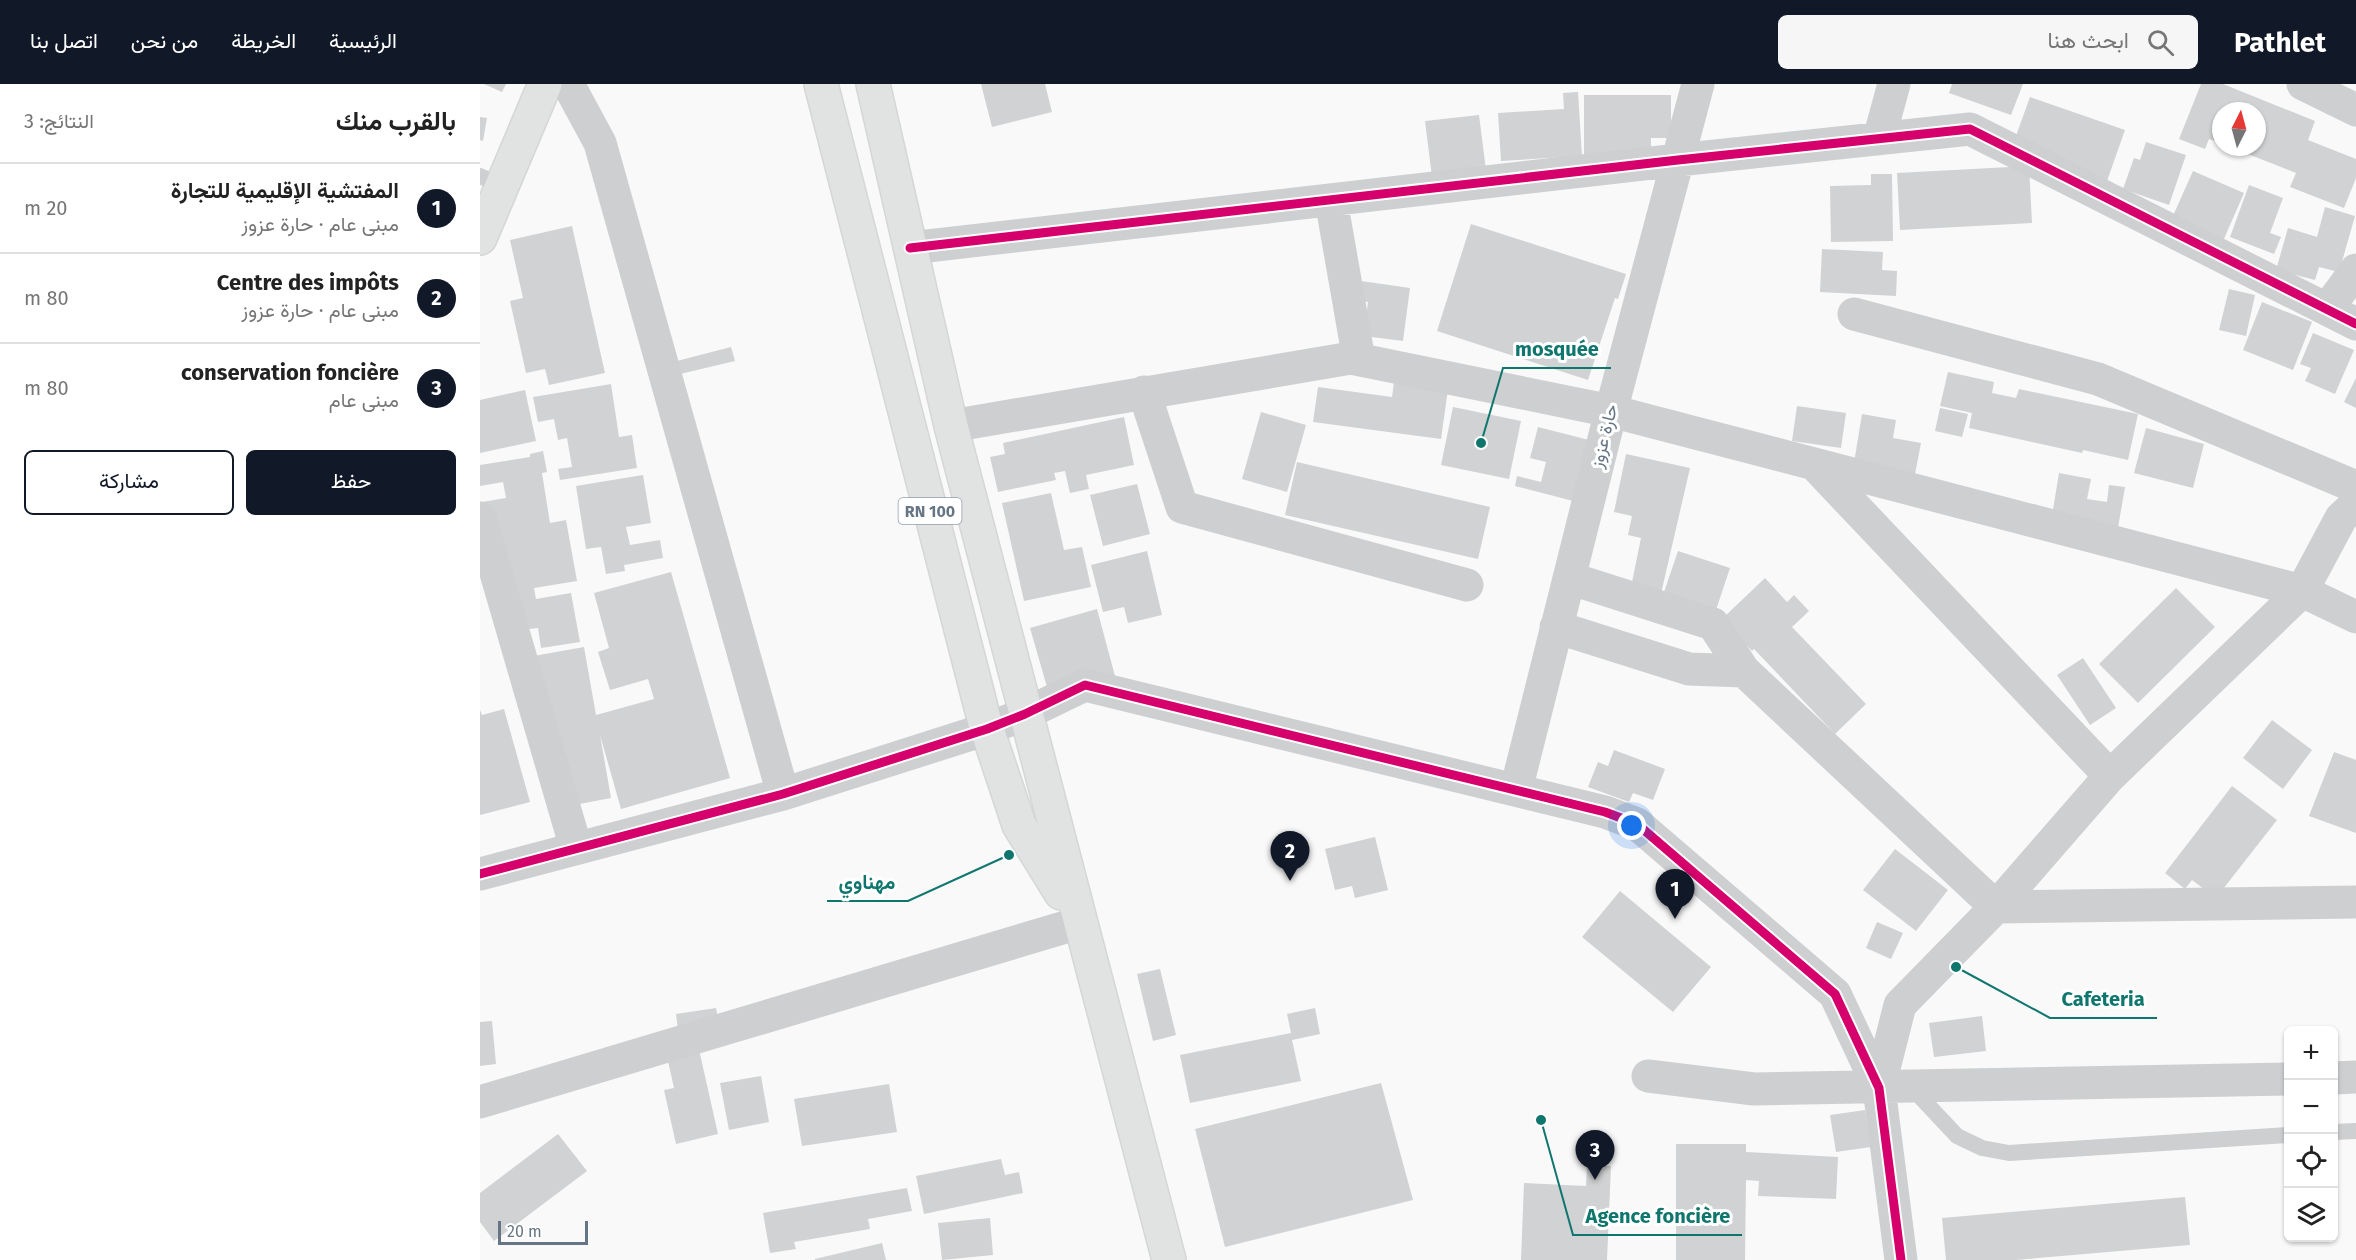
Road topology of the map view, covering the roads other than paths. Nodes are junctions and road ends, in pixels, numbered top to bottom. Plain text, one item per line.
1 (545, 84) edge
2 (568, 84) edge
3 (821, 84) edge
4 (873, 84) edge
5 (1698, 84) edge
6 (1894, 84) edge
7 (2303, 84) edge
8 (2335, 84) edge
9 (2356, 109) edge
10 (1879, 139) junction
11 (1678, 160) junction
12 (491, 181) edge
13 (1331, 200) junction
14 (480, 238) edge
15 (910, 248) junction
16 (2356, 270) edge
17 (2327, 309) junction
18 (1854, 314) dead end
19 (2356, 324) edge
20 (1359, 360) junction
21 (1144, 392) junction
22 (1611, 411) junction
23 (951, 426) junction
24 (1814, 464) junction
25 (2356, 487) edge
26 (2356, 504) edge
27 (480, 518) edge
28 (1569, 578) junction
29 (1467, 585) dead end
30 (2302, 591) junction
31 (2356, 617) edge
32 (1556, 627) junction
33 (1744, 671) junction
34 (1025, 714) junction
35 (987, 729) junction
36 (2110, 776) junction
37 (1516, 790) junction
38 (783, 794) junction
39 (576, 848) junction
40 (480, 874) edge
41 (2356, 902) edge
42 (1996, 907) junction
43 (1079, 923) junction
44 (1648, 1076) dead end
45 (2356, 1077) edge
46 (2338, 1078) edge
47 (2284, 1079) edge
48 (1879, 1088) junction
49 (1911, 1088) junction
50 (480, 1102) edge
51 (2356, 1131) edge
52 (2338, 1132) edge
53 (2284, 1135) edge
54 (1169, 1260) edge
55 (1901, 1260) edge

1 - 12 main road
2 - 38 street
3 - 35 main road, RN 100
4 - 15 main road
5 - 11 street, حارة عزوز
6 - 10 street
7 - 9 street
8 - 9 street
10 - 11 street
10 - 17 street
11 - 13 street
11 - 22 street, حارة عزوز
12 - 14 main road
13 - 15 street
13 - 20 street
15 - 23 main road
16 - 17 street
17 - 19 street
18 - 25 street
20 - 21 street
20 - 22 street
21 - 23 street
21 - 29 street
22 - 24 street
22 - 28 street, حارة عزوز
23 - 34 main road
24 - 30 street
24 - 36 street
26 - 30 street
27 - 39 street
28 - 32 street, حارة عزوز
28 - 33 street
30 - 31 street
30 - 36 street
32 - 33 street
32 - 37 street, حارة عزوز
33 - 42 street
34 - 35 street
34 - 37 street
34 - 43 main road
35 - 38 street
35 - 43 main road, RN 100
36 - 42 street
37 - 48 street
38 - 39 street
39 - 40 street
41 - 42 street
42 - 48 street
43 - 50 street
43 - 54 main road
44 - 48 street
45 - 46 street
47 - 49 street
48 - 49 street
48 - 55 street
49 - 53 lane
51 - 52 lane

